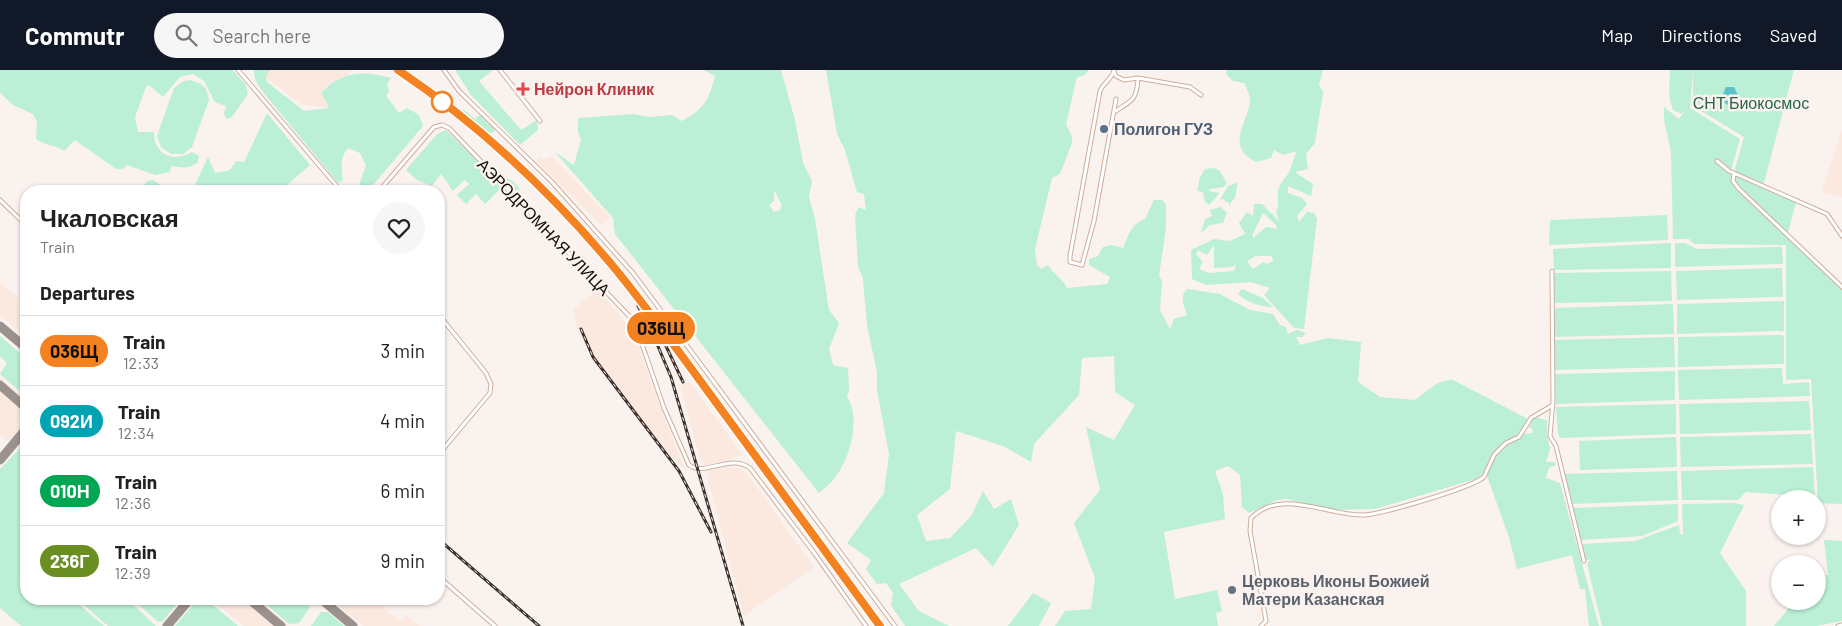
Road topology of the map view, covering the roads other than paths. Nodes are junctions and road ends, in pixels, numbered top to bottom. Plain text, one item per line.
1 (238, 70) edge
2 (444, 70) edge
3 (500, 70) edge
4 (1114, 70) edge
5 (1138, 78) junction
6 (1201, 95) dead end
7 (1116, 99) dead end
8 (1113, 112) junction
9 (540, 121) dead end
10 (1717, 161) dead end
11 (1734, 173) junction
12 (336, 185) edge
13 (384, 185) edge
14 (0, 200) edge
15 (20, 219) edge
16 (1842, 236) edge
17 (1552, 271) dead end
18 (1842, 287) edge
19 (445, 322) edge
20 (1553, 405) junction
21 (445, 447) edge
22 (1584, 560) dead end
23 (445, 582) edge
24 (1842, 625) edge
25 (496, 626) edge
26 (866, 626) edge
27 (895, 626) edge
28 (1261, 626) edge
29 (1838, 626) edge

1 - 12 street
2 - 27 street
3 - 9 street
4 - 5 street
4 - 8 street
5 - 6 street
5 - 8 street
7 - 8 street
10 - 11 street
11 - 16 street
11 - 18 street
13 - 26 street, АЭРОДРОМНАЯ УЛИЦА
14 - 15 street
17 - 20 street
19 - 21 street
20 - 22 street
20 - 28 street
23 - 25 street
24 - 29 street

